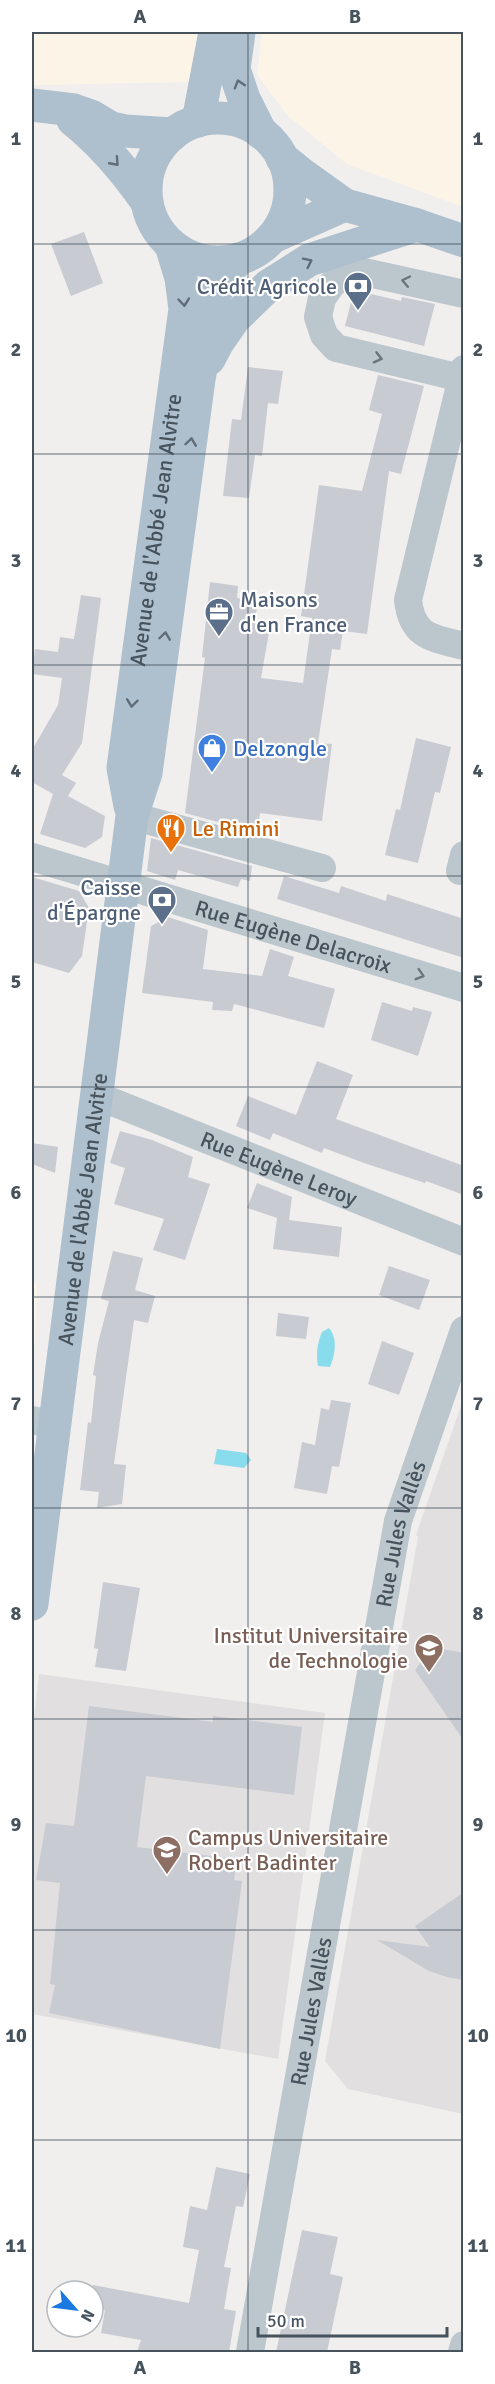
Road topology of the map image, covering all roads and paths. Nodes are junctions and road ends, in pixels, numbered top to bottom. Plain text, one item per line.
1 (215, 32) edge
2 (239, 32) edge
3 (44, 106) edge
4 (186, 128) junction
5 (261, 133) junction
6 (282, 158) junction
7 (147, 202) junction
8 (345, 205) junction
9 (417, 225) junction
10 (273, 237) junction
11 (464, 241) edge
12 (171, 245) junction
13 (238, 259) junction
14 (464, 294) edge
15 (462, 373) edge
16 (199, 379) junction
17 (464, 646) edge
18 (132, 816) junction
19 (32, 857) edge
20 (322, 868) dead end
21 (122, 885) junction
22 (464, 988) edge
23 (95, 1095) junction
24 (464, 1242) edge
25 (464, 1330) edge
26 (43, 1423) edge
27 (33, 1587) edge
28 (464, 2345) edge
29 (250, 2352) edge
30 (462, 2352) edge

1 - 4 main road
5 -> 2 main road
3 - 4 main road
3 -> 7 main road
4 - 5 main road
4 - 7 main road
5 - 6 main road
6 - 8 main road
6 - 10 main road
7 - 12 main road
8 - 9 main road
8 - 10 main road
9 - 11 main road
16 -> 9 main road
10 - 13 main road
12 - 13 main road
12 -> 18 main road, Avenue de l'Abbé Jean Alvitre
13 - 16 main road, Avenue de l'Abbé Jean Alvitre
14 -> 15 street
15 - 17 street
18 -> 16 main road, Avenue de l'Abbé Jean Alvitre
18 - 20 street
18 - 21 main road, Avenue de l'Abbé Jean Alvitre
19 - 21 street, Rue Eugène Delacroix
21 -> 22 street, Rue Eugène Delacroix
21 - 23 main road, Avenue de l'Abbé Jean Alvitre
23 - 24 street, Rue Eugène Leroy
23 - 26 main road, Avenue de l'Abbé Jean Alvitre
25 - 29 street, Rue Jules Vallès
26 - 27 main road, Avenue de l'Abbé Jean Alvitre
28 - 30 street

